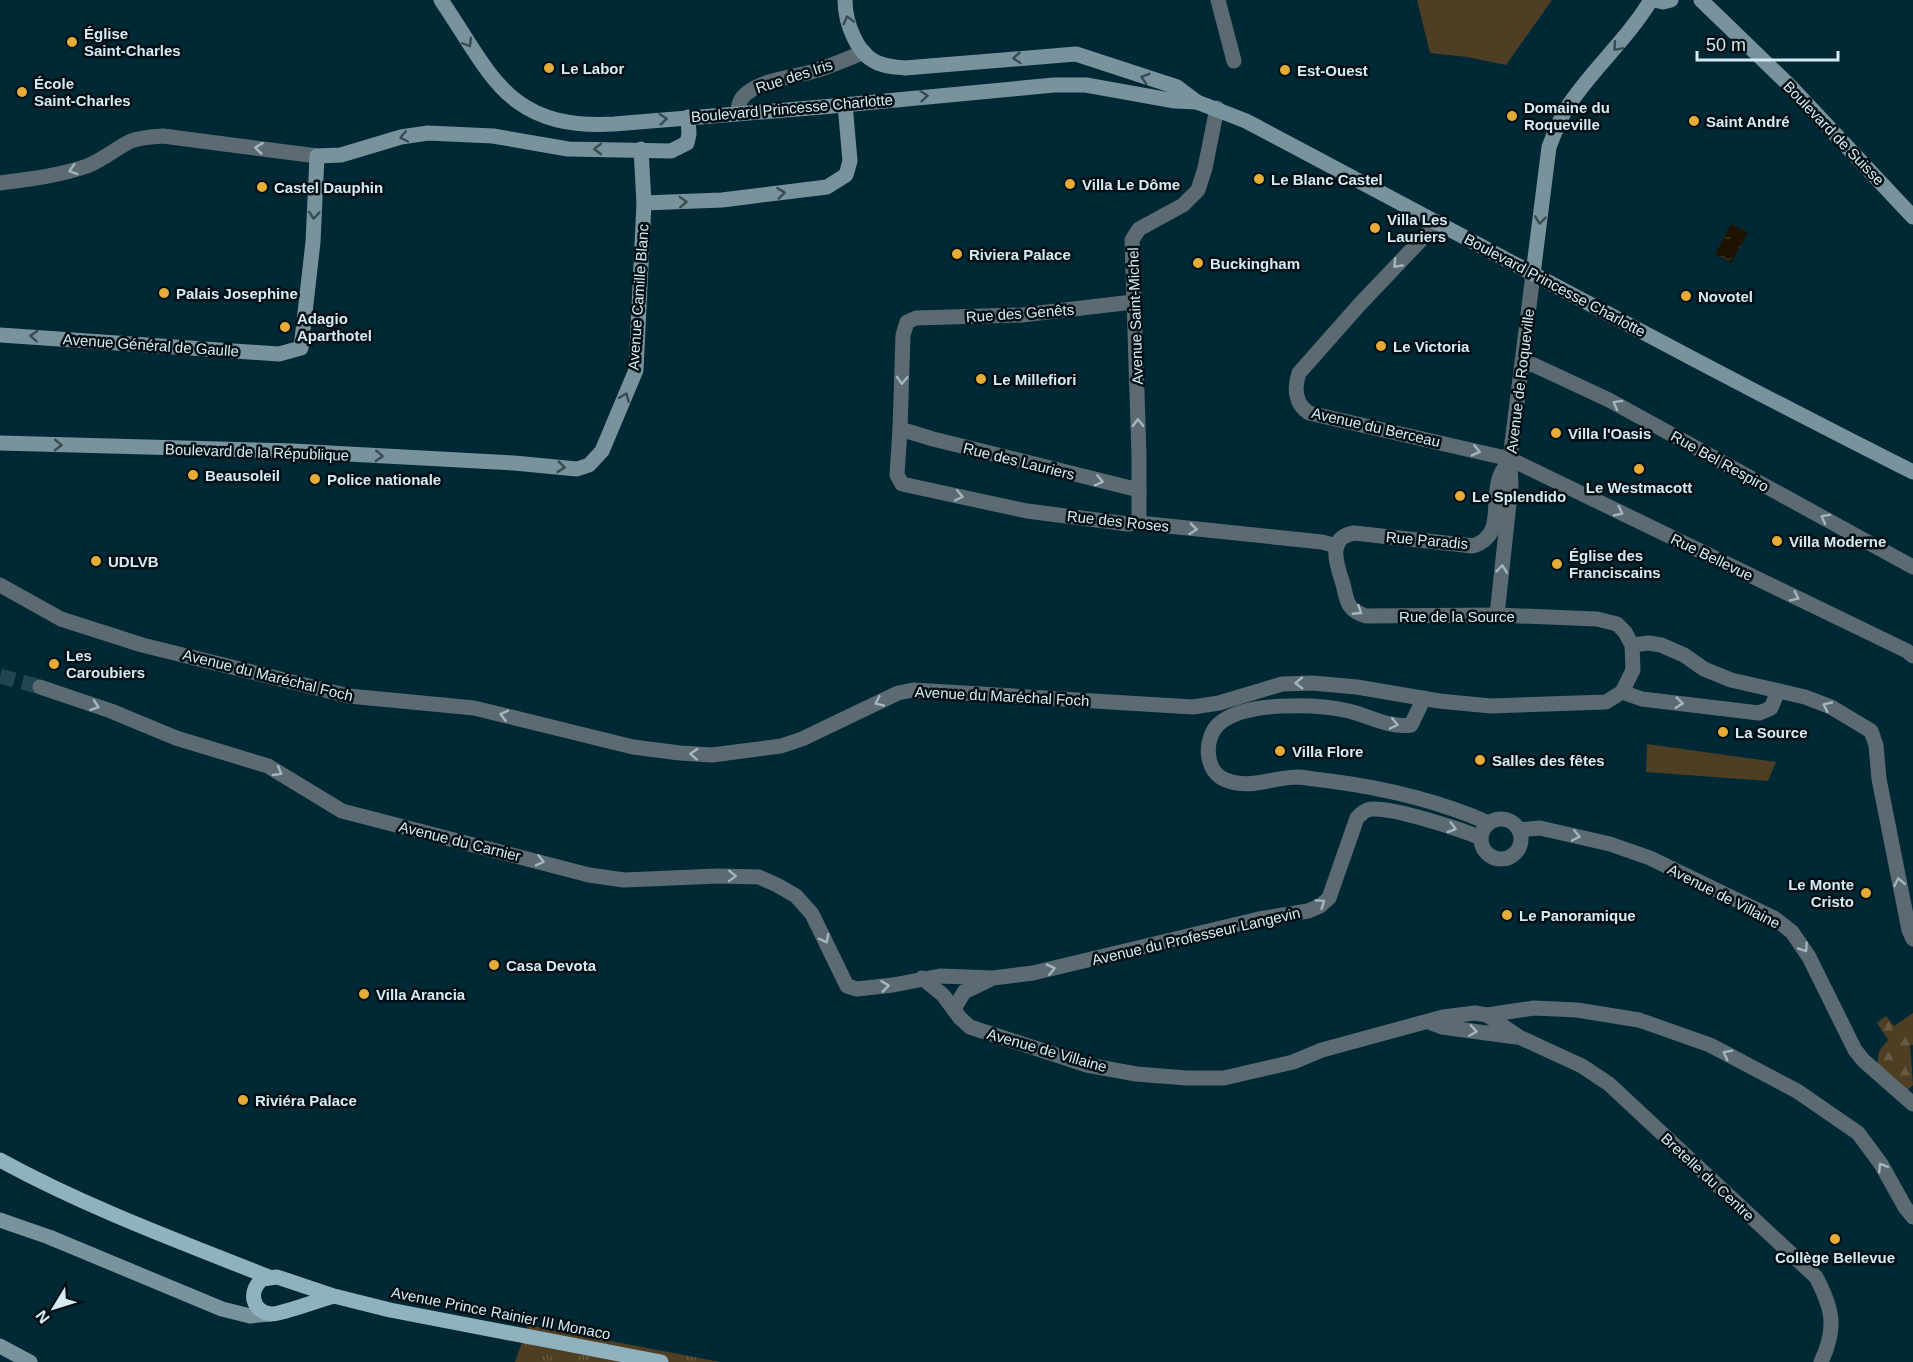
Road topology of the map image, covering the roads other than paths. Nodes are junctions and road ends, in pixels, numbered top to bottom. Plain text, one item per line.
1 (441, 0) edge
2 (845, 0) edge
3 (1218, 0) edge
4 (1653, 0) edge
5 (1671, 0) edge
6 (1701, 0) edge
7 (864, 52) junction
8 (1083, 56) junction
9 (1234, 61) dead end
10 (1086, 85) junction
11 (1197, 102) junction
12 (845, 104) junction
13 (1217, 108) junction
14 (738, 113) junction
15 (688, 117) junction
16 (641, 149) junction
17 (317, 156) junction
18 (0, 183) edge
19 (644, 203) junction
20 (1913, 217) edge
21 (1438, 222) junction
22 (1533, 274) junction
23 (1133, 302) junction
24 (0, 335) edge
25 (1523, 364) junction
26 (900, 429) junction
27 (0, 443) edge
28 (1510, 459) junction
29 (514, 462) joint
30 (1913, 471) edge
31 (1139, 490) junction
32 (1139, 523) junction
33 (1336, 552) junction
34 (1913, 567) edge
35 (0, 585) edge
36 (1497, 615) junction
37 (1632, 645) junction
38 (1913, 656) edge
39 (40, 687) tunnel mouth
40 (1357, 687) junction
41 (1778, 691) junction
42 (1622, 692) junction
43 (1424, 698) junction
44 (1349, 711) junction
45 (1489, 823) junction
46 (1519, 830) junction
47 (1481, 838) junction
48 (1913, 939) edge
49 (922, 978) junction
50 (993, 978) junction
51 (847, 986) joint
52 (954, 1009) junction
53 (1523, 1010) junction
54 (1487, 1015) junction
55 (1429, 1022) junction
56 (1519, 1037) junction
57 (1913, 1104) edge
58 (0, 1160) edge
59 (1913, 1217) edge
60 (0, 1220) edge
61 (215, 1256) junction
62 (276, 1278) junction
63 (254, 1295) junction
64 (334, 1296) junction
65 (222, 1308) junction
66 (276, 1312) junction
67 (0, 1346) edge
68 (30, 1362) edge
69 (661, 1362) edge
70 (1821, 1362) edge

1 -> 15 main road, Boulevard Princesse Charlotte
7 -> 2 main road
3 - 9 street
4 - 5 main road
4 -> 22 main road, Avenue de Roqueville
6 - 20 main road, Boulevard de Suisse
8 -> 7 main road
7 - 14 street, Rue des Iris
8 - 10 main road
11 -> 8 main road, Boulevard Princesse Charlotte
10 - 11 main road, Boulevard Princesse Charlotte
12 -> 10 main road, Boulevard Princesse Charlotte
11 - 13 main road, Boulevard Princesse Charlotte
12 - 14 main road, Boulevard Princesse Charlotte
19 -> 12 main road
13 - 21 main road, Boulevard Princesse Charlotte
13 - 23 street, Avenue Saint-Michel
14 - 15 main road, Boulevard Princesse Charlotte
15 - 16 main road
16 -> 17 main road
16 - 19 main road, Avenue Camille Blanc
17 -> 18 street
17 -> 24 main road, Avenue Général de Gaulle
29 -> 19 main road, Avenue Camille Blanc
21 - 22 main road, Boulevard Princesse Charlotte
21 -> 28 street, Avenue du Berceau
22 - 25 street, Avenue de Roqueville
22 - 30 main road, Boulevard Princesse Charlotte
23 -> 26 street, Rue des Genêts
31 -> 23 street, Avenue Saint-Michel
25 - 28 street, Avenue de Roqueville
34 -> 25 street, Rue Bel Respiro
26 -> 31 street, Rue des Lauriers
26 -> 32 street, Rue des Roses
27 -> 29 main road, Boulevard de la République
28 - 33 street, Rue Paradis
36 -> 28 street, Avenue de Roqueville
28 -> 38 street, Rue Bellevue
31 - 32 street, Avenue Saint-Michel
32 -> 33 street, Rue des Roses
33 -> 36 street, Rue de la Source
40 -> 35 street, Avenue du Maréchal Foch
36 - 37 street, Rue de la Source
37 - 41 street
37 - 42 street
39 -> 51 street, Avenue du Carnier
40 - 43 street, Avenue du Maréchal Foch
40 - 44 street
42 -> 41 street
48 -> 41 street
42 - 43 street, Avenue du Maréchal Foch
44 -> 43 street
44 - 45 street
45 - 46 street
45 - 47 street
46 - 47 street
46 -> 57 street, Avenue de Villaine
50 -> 47 street, Avenue du Professeur Langevin
49 - 50 street, Avenue du Professeur Langevin
51 -> 49 street, Avenue du Professeur Langevin
49 - 52 street, Avenue de Villaine
50 - 52 street
52 - 55 street, Avenue de Villaine
53 - 54 street, Avenue de Villaine
53 - 56 street
59 -> 53 street, Avenue de Villaine
54 - 55 street, Avenue de Villaine
54 - 56 street
55 -> 56 street, Avenue de Villaine
56 - 70 street, Bretelle du Centre
58 - 61 main road, Avenue Prince Rainier III Monaco
60 - 65 main road
61 - 62 main road, Avenue Prince Rainier III Monaco
61 - 63 main road, Avenue Prince Rainier III Monaco
62 - 63 main road
62 - 64 main road, Avenue Prince Rainier III Monaco
62 - 66 main road
63 - 65 main road
63 - 66 main road
64 - 66 main road
64 - 69 main road, Avenue Prince Rainier III Monaco
65 - 66 main road
67 - 68 main road

